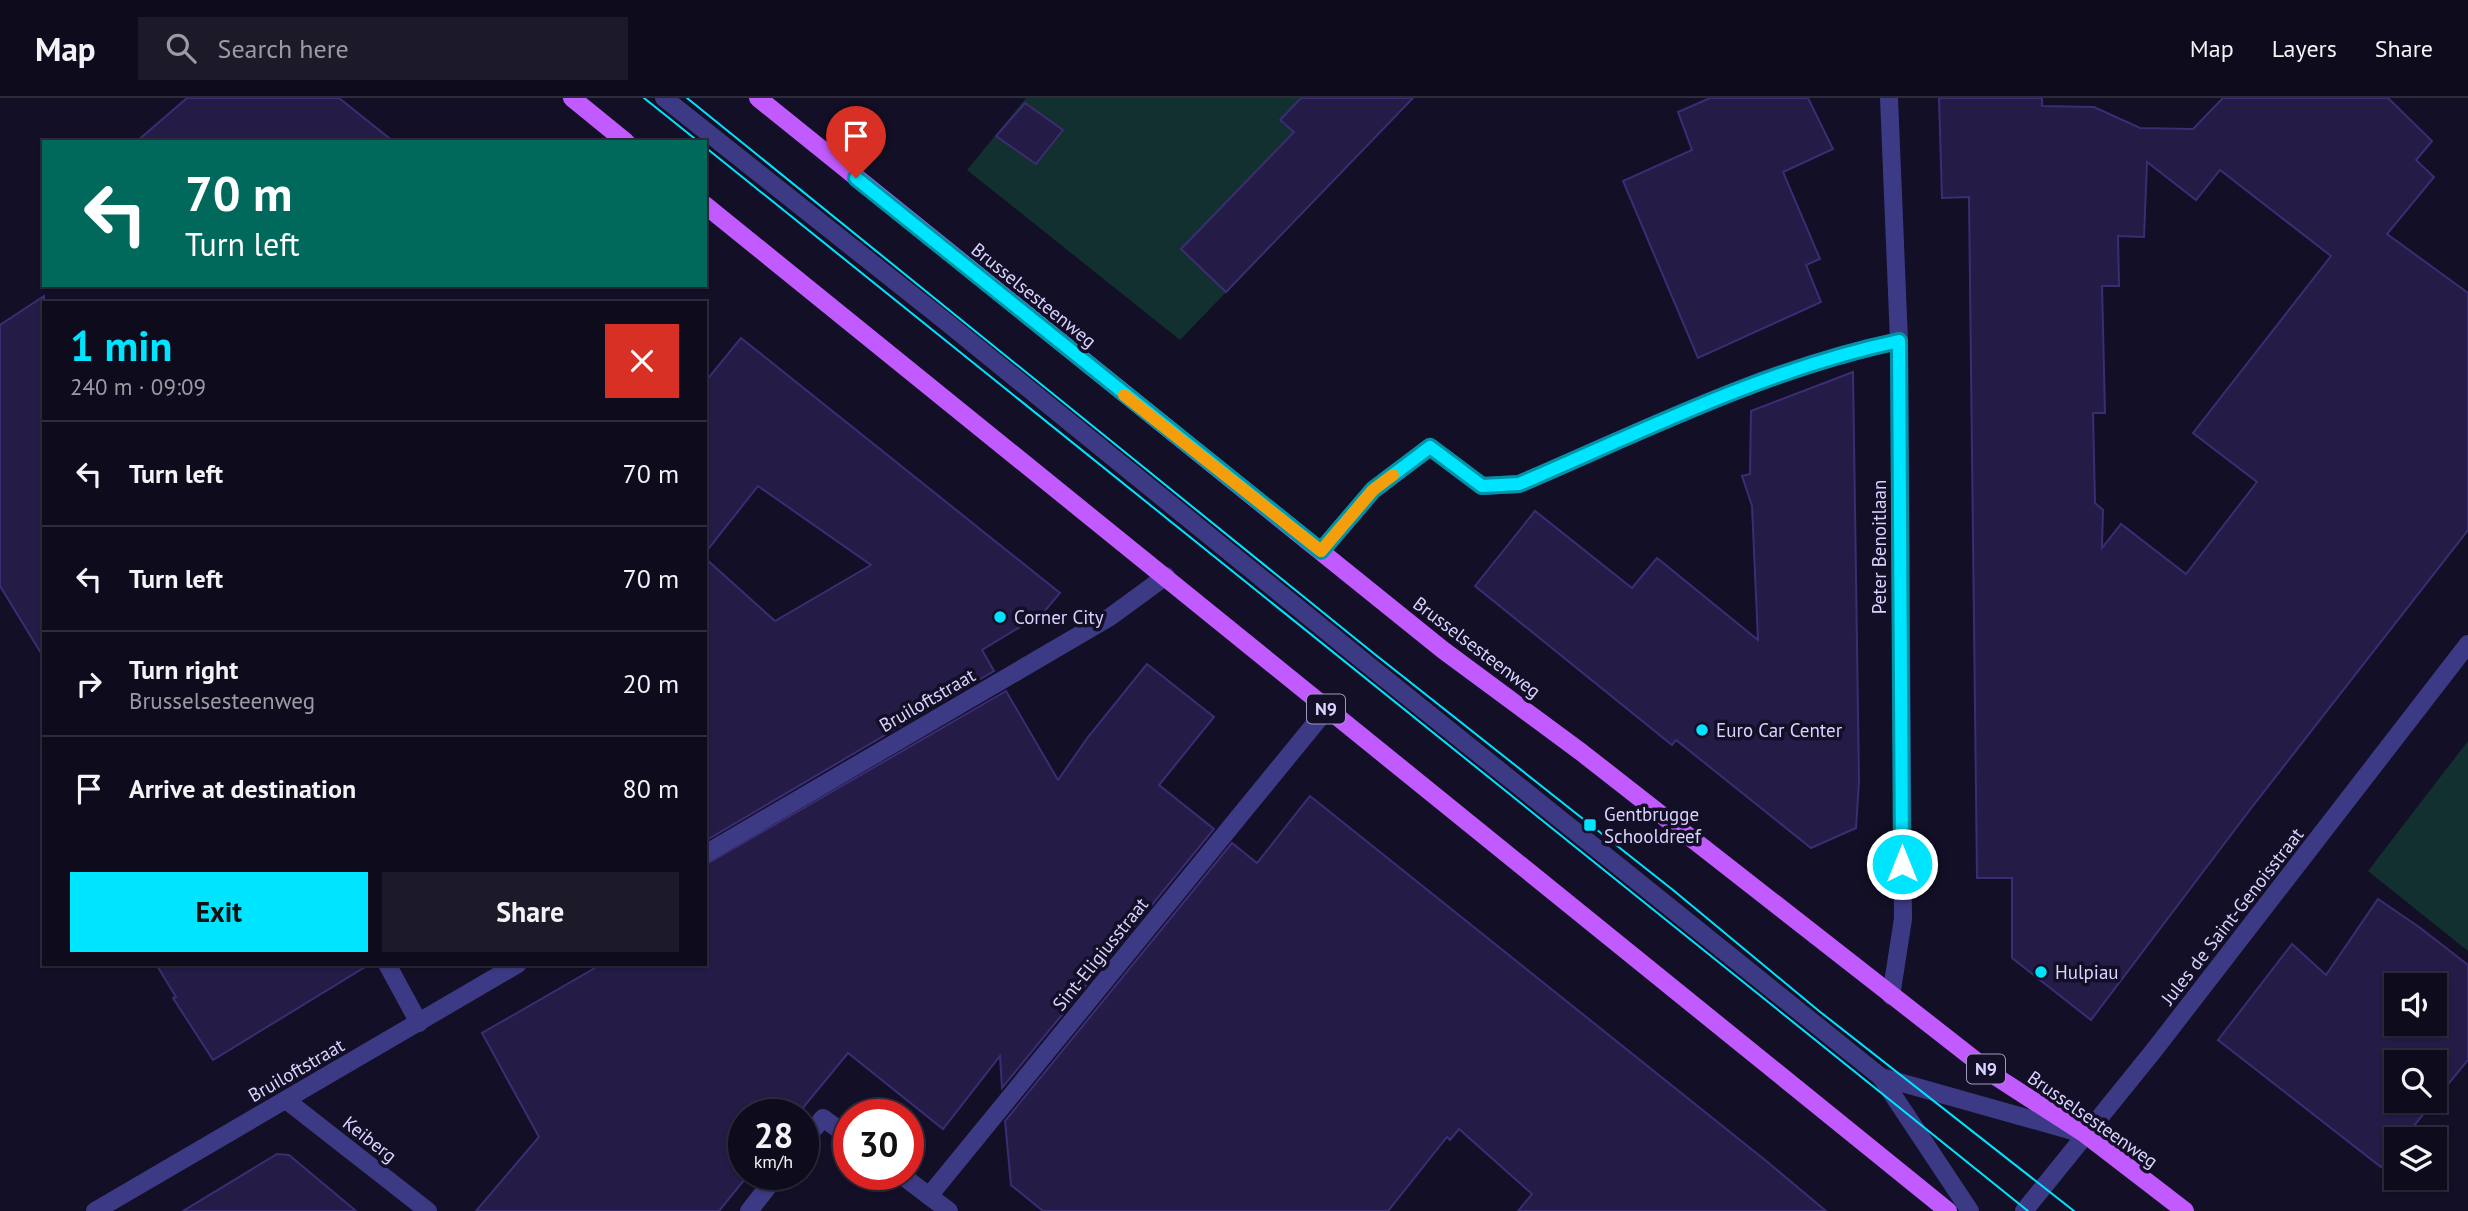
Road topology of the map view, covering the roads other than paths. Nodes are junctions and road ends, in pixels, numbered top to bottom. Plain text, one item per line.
1 (572, 98) edge
2 (664, 98) edge
3 (758, 98) edge
4 (1889, 98) edge
5 (624, 140) edge
6 (707, 207) edge
7 (1899, 341) junction
8 (1321, 551) junction
9 (1166, 576) junction
10 (2468, 644) edge
11 (1327, 709) junction
12 (707, 853) edge
13 (388, 966) edge
14 (515, 966) edge
15 (1891, 996) junction
16 (419, 1023) junction
17 (1881, 1077) junction
18 (286, 1100) junction
19 (819, 1123) edge
20 (833, 1125) edge
21 (2085, 1134) junction
22 (765, 1190) edge
23 (921, 1190) edge
24 (929, 1196) junction
25 (95, 1211) edge
26 (428, 1211) edge
27 (749, 1211) edge
28 (949, 1211) edge
29 (1948, 1211) edge
30 (1970, 1211) edge
31 (2025, 1211) edge
32 (2185, 1211) edge

1 - 5 main road
2 - 17 street
3 - 8 main road, Brusselsesteenweg / N9
4 - 7 street, Peter Benoitlaan
6 - 9 main road, N9
7 - 8 street
7 - 15 street, Peter Benoitlaan
8 - 15 main road, Brusselsesteenweg / N9
9 - 11 main road, N9
9 - 12 street, Bruiloftstraat
10 - 21 street, Jules de Saint-Genoisstraat
11 - 24 street, Sint-Eligiusstraat
11 - 29 main road, N9
13 - 16 street
14 - 16 street, Bruiloftstraat
15 - 21 main road, Brusselsesteenweg / N9
16 - 18 street, Bruiloftstraat
17 - 21 street
17 - 30 street
18 - 25 street, Bruiloftstraat
18 - 26 street, Keiberg
19 - 20 street
21 - 31 street, Jules de Saint-Genoisstraat
21 - 32 main road, Brusselsesteenweg / N9
22 - 27 street
23 - 24 street
24 - 28 street

